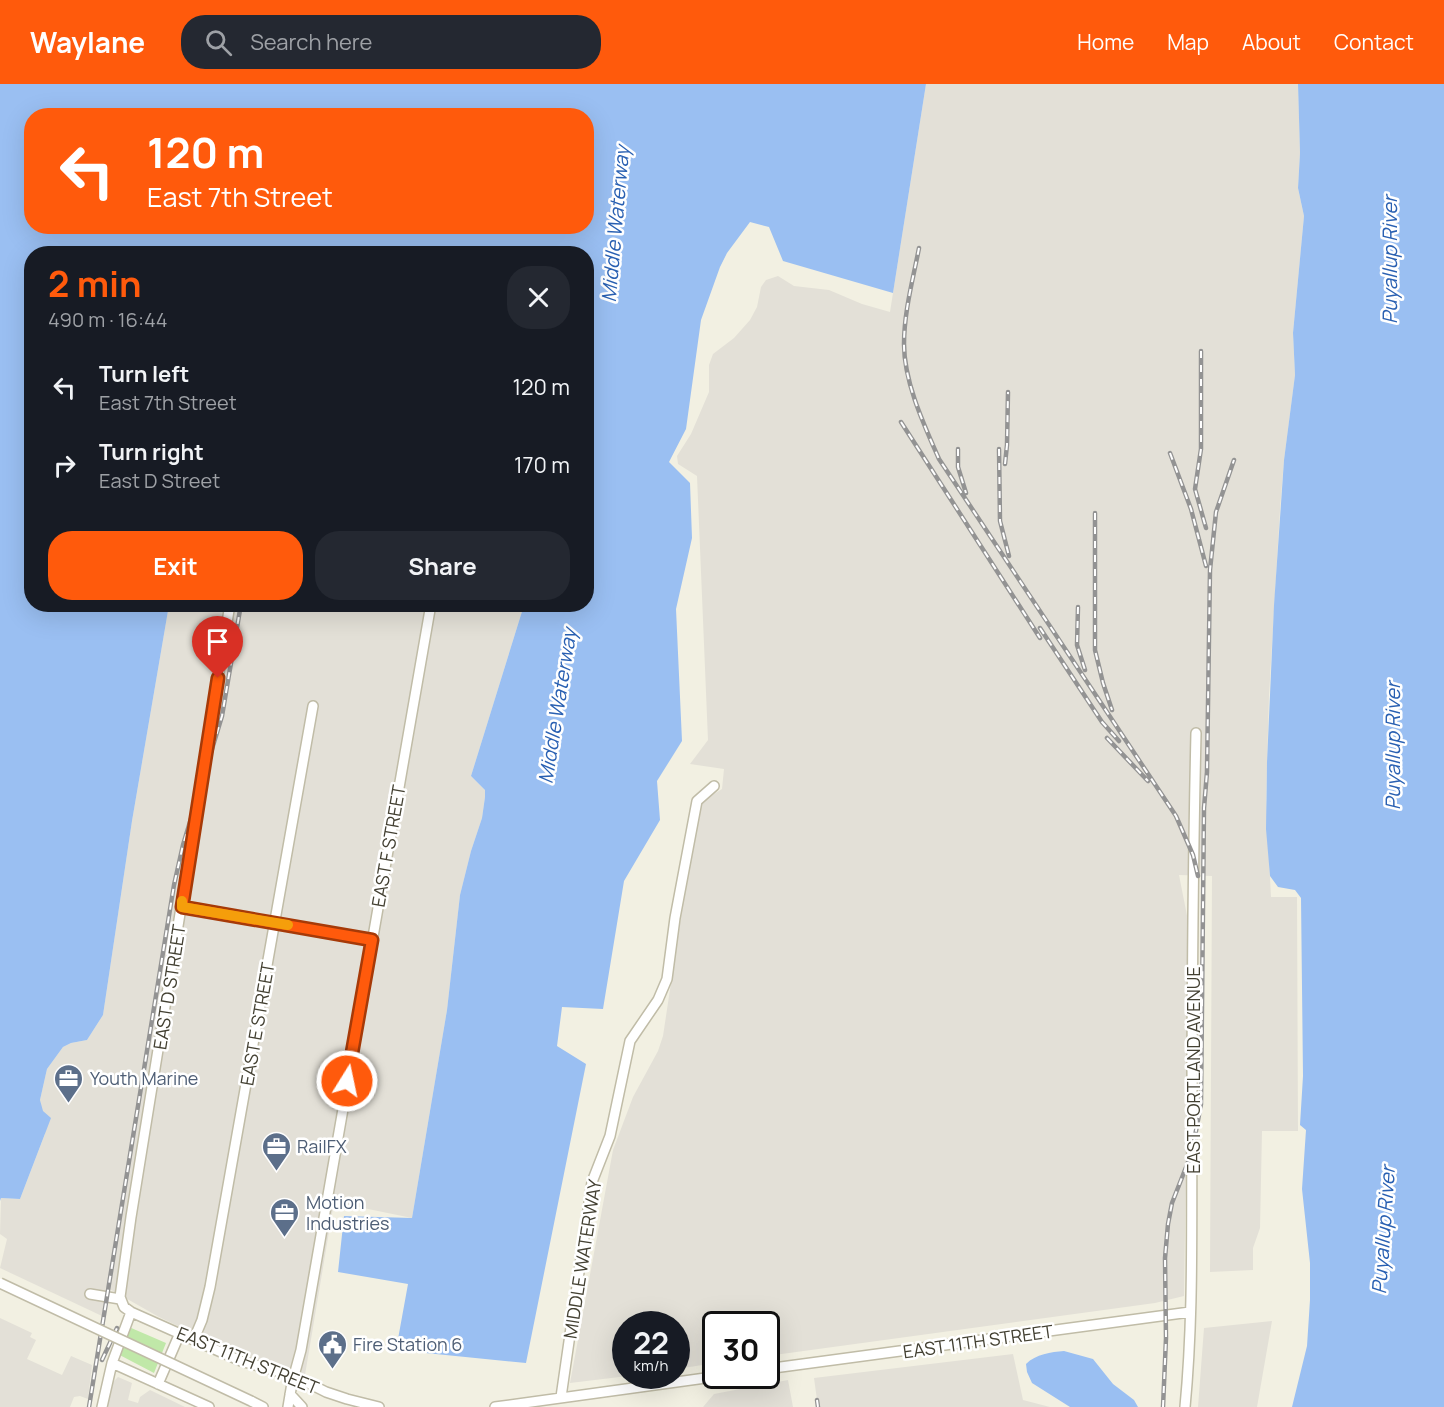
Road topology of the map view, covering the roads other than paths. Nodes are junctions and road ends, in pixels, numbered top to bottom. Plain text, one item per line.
1 (229, 612) edge
2 (430, 612) edge
3 (313, 706) dead end
4 (1196, 733) dead end
5 (714, 786) dead end
6 (182, 907) junction
7 (275, 923) junction
8 (372, 940) junction
9 (0, 1283) edge
10 (90, 1294) dead end
11 (120, 1299) junction
12 (131, 1312) junction
13 (1190, 1312) junction
14 (180, 1334) junction
15 (194, 1339) junction
16 (112, 1363) junction
17 (780, 1367) edge
18 (294, 1376) junction
19 (702, 1378) edge
20 (158, 1384) junction
21 (290, 1394) junction
22 (561, 1397) junction
23 (515, 1406) edge
24 (102, 1407) edge
25 (209, 1407) edge
26 (263, 1407) edge
27 (288, 1407) edge
28 (302, 1407) edge
29 (379, 1407) edge
30 (495, 1407) edge
31 (1185, 1407) edge

1 - 6 street, EAST D STREET
2 - 8 street, EAST F STREET
3 - 7 street, EAST E STREET
4 - 13 street, EAST PORTLAND AVENUE
5 - 22 street, MIDDLE WATERWAY
6 - 7 street
6 - 11 street, EAST D STREET
7 - 8 street
7 - 15 street, EAST E STREET
8 - 18 street, EAST F STREET
9 - 26 street, EAST 11TH STREET, bridge
10 - 11 street
11 - 12 street, EAST 11TH STREET
12 - 14 street, EAST 11TH STREET
12 - 16 street
13 - 17 street, EAST 11TH STREET
13 - 31 street, EAST PORTLAND AVENUE
14 - 15 street, EAST 11TH STREET
14 - 20 street
15 - 18 street, EAST 11TH STREET
16 - 20 street
16 - 24 street
18 - 21 street, EAST F STREET
18 - 29 street, EAST 11TH STREET
19 - 22 street
20 - 25 street
21 - 27 street, EAST F STREET
21 - 28 street
22 - 23 street
23 - 30 street

